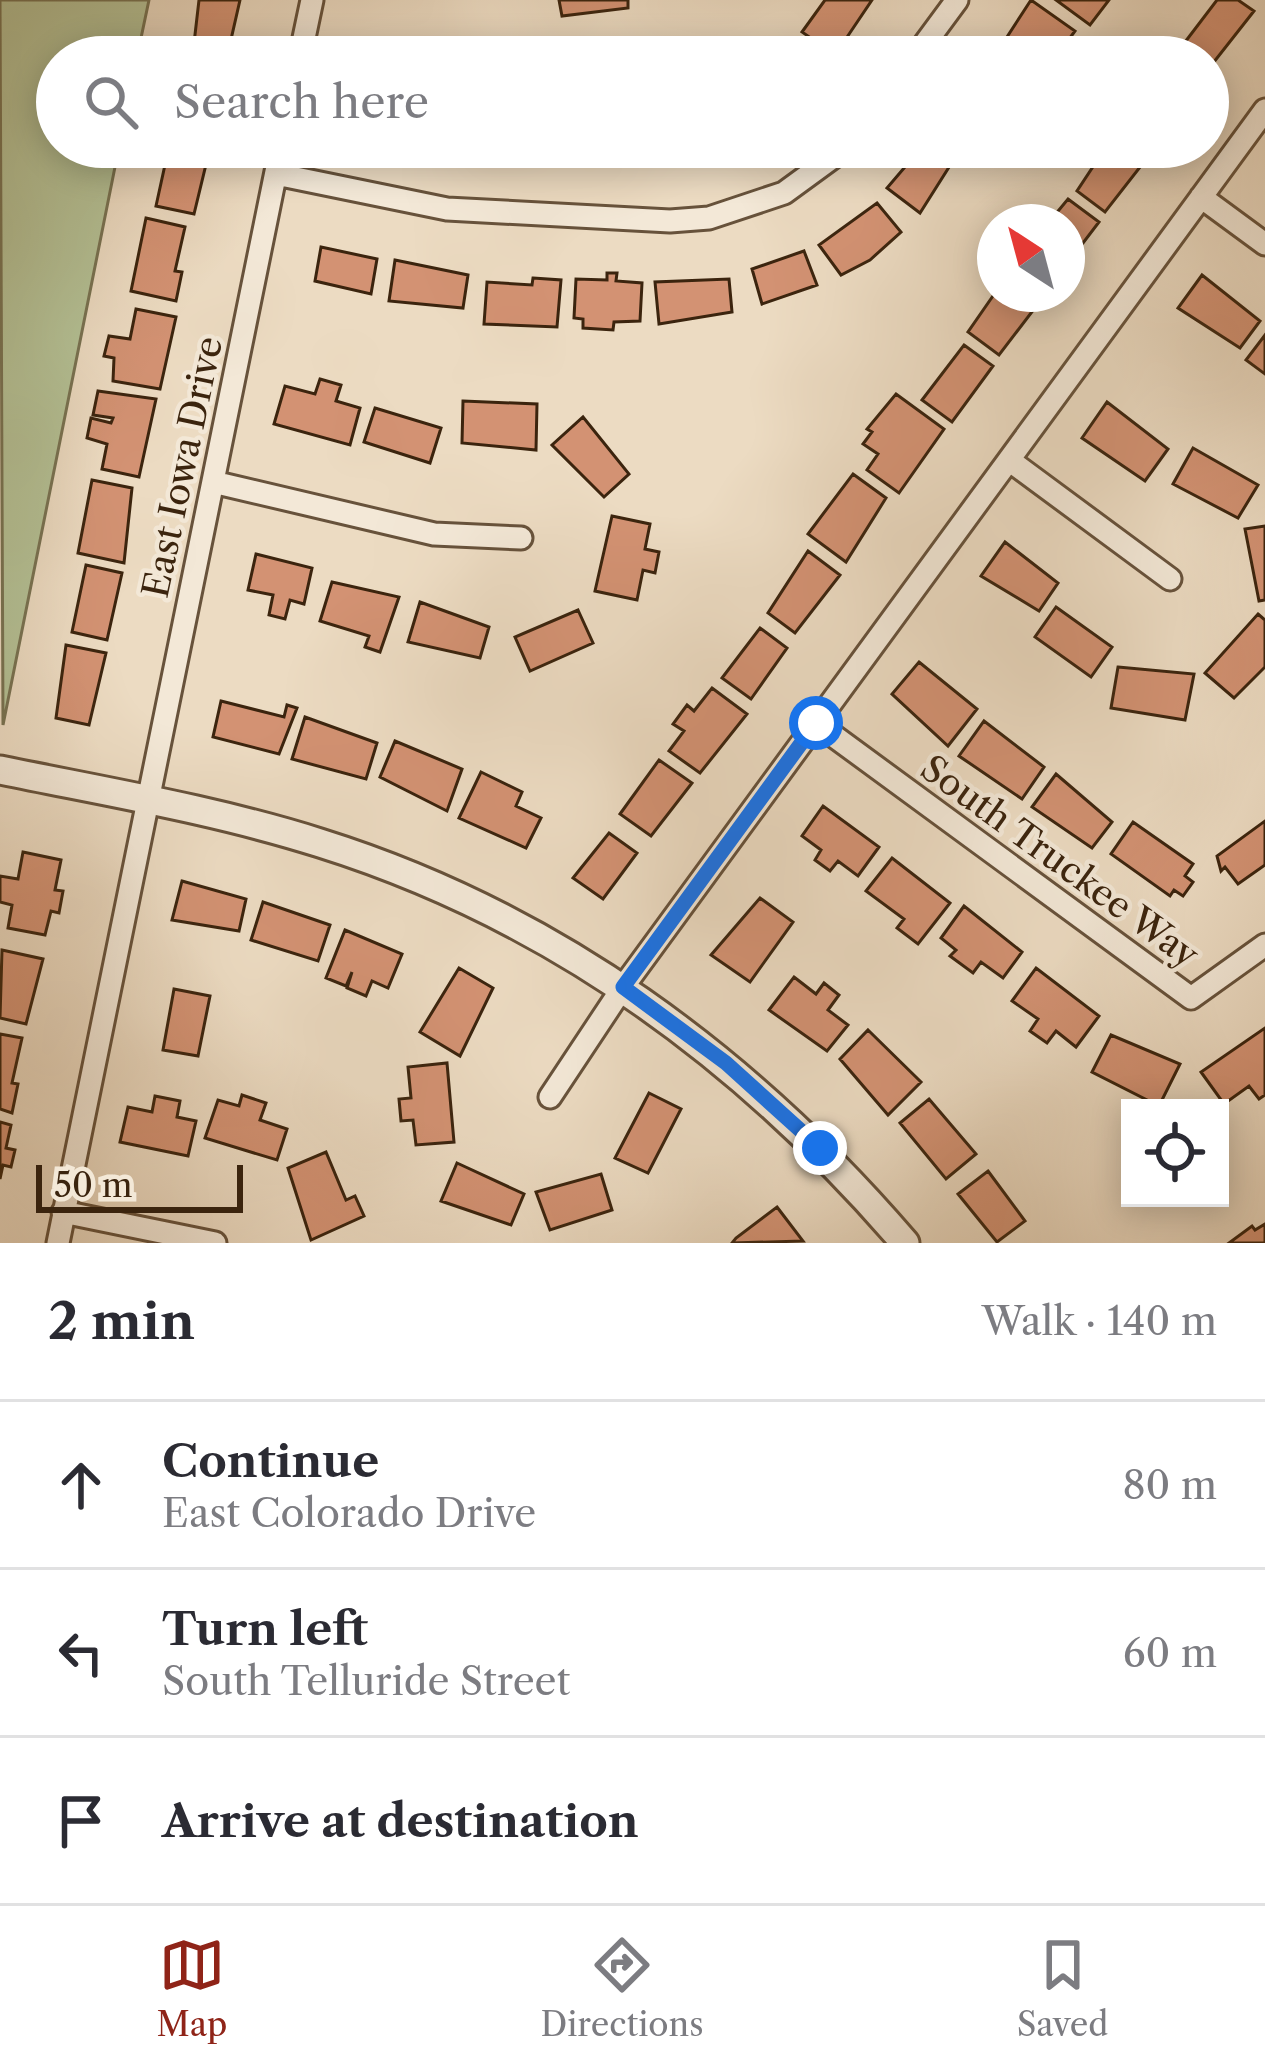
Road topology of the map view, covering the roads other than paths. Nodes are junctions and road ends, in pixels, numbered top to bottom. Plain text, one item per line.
1 (312, 0) edge
2 (957, 0) edge
3 (304, 36) edge
4 (930, 36) edge
5 (1265, 110) edge
6 (1229, 159) edge
7 (277, 168) edge
8 (820, 168) edge
9 (1222, 168) edge
10 (276, 175) junction
11 (1201, 197) junction
12 (1265, 244) edge
13 (1009, 460) junction
14 (213, 482) junction
15 (521, 538) dead end
16 (1170, 579) dead end
17 (816, 723) junction
18 (0, 770) edge
19 (147, 801) junction
20 (1265, 944) edge
21 (623, 987) junction
22 (550, 1097) dead end
23 (63, 1212) junction
24 (58, 1243) edge
25 (215, 1243) edge
26 (905, 1243) edge

1 - 3 street
2 - 4 street
5 - 6 street
7 - 10 street, East Iowa Drive
8 - 10 street
9 - 11 street
10 - 14 street, East Iowa Drive
11 - 12 street
11 - 13 street
13 - 16 street
13 - 17 street
14 - 15 street
14 - 19 street, East Iowa Drive
17 - 20 street, South Truckee Way
17 - 21 street
18 - 19 street
19 - 21 street
19 - 23 street, East Iowa Drive
21 - 22 street
21 - 26 street
23 - 24 street, East Iowa Drive
23 - 25 street

